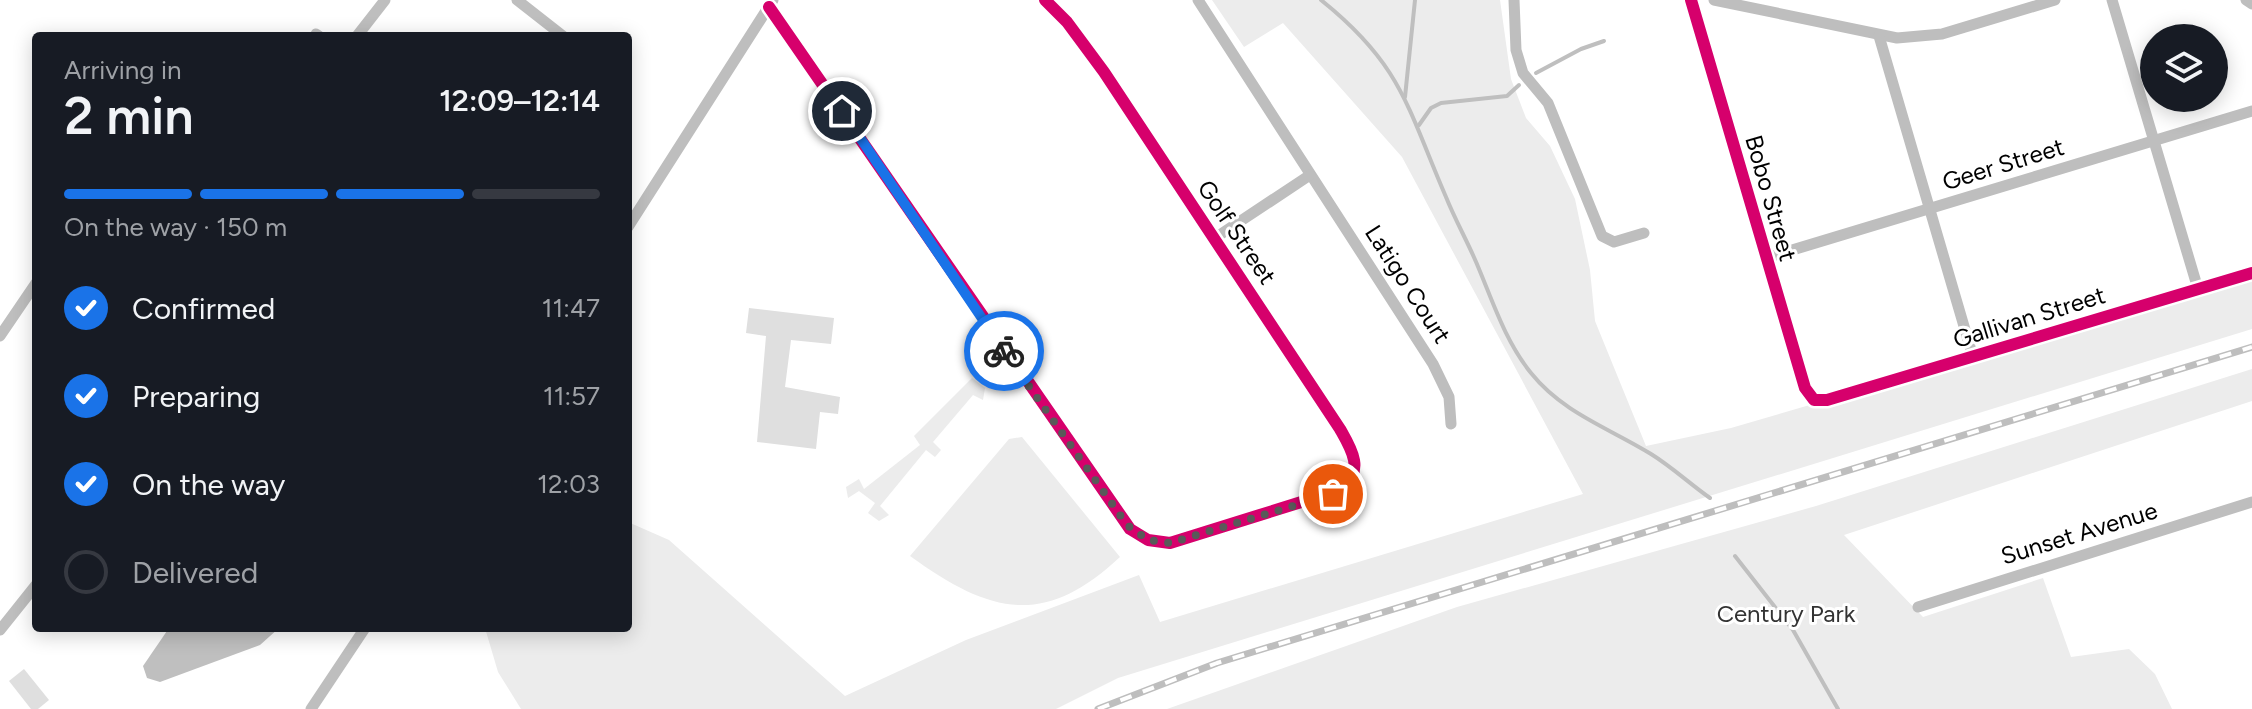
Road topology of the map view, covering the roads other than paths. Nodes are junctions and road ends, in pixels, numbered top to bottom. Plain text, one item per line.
1 (385, 0) edge
2 (517, 0) edge
3 (1045, 0) edge
4 (1198, 0) edge
5 (1514, 0) edge
6 (1691, 0) edge
7 (1714, 0) edge
8 (2055, 0) edge
9 (2112, 0) edge
10 (2246, 0) edge
11 (771, 3) edge
12 (2252, 4) edge
13 (360, 32) edge
14 (558, 32) edge
15 (1879, 36) junction
16 (2252, 111) edge
17 (2154, 141) junction
18 (1310, 175) junction
19 (1928, 209) junction
20 (632, 221) edge
21 (1644, 233) dead end
22 (1215, 238) junction
23 (1766, 258) junction
24 (2252, 273) edge
25 (32, 289) edge
26 (2198, 289) junction
27 (0, 336) edge
28 (1973, 357) junction
29 (1820, 403) joint
30 (1451, 424) dead end
31 (2252, 502) edge
32 (32, 590) edge
33 (1918, 607) dead end
34 (0, 630) edge
35 (362, 632) edge
36 (311, 709) edge

1 - 13 street
2 - 14 street
3 - 22 street, Golf Street
4 - 18 street, Latigo Court
5 - 21 street
6 - 23 street, Bobo Street
7 - 15 street
8 - 15 street
9 - 17 street
10 - 12 street
11 - 20 street
11 - 22 street, Golf Street
15 - 19 street
16 - 17 street, Geer Street
17 - 19 street, Geer Street
17 - 26 street
18 - 22 street
18 - 30 street, Latigo Court
19 - 23 street, Geer Street
19 - 28 street
23 - 29 street, Bobo Street
24 - 26 street, Gallivan Street
25 - 27 street
26 - 28 street, Gallivan Street
28 - 29 street, Gallivan Street
31 - 33 street, Sunset Avenue
32 - 34 street
35 - 36 street

